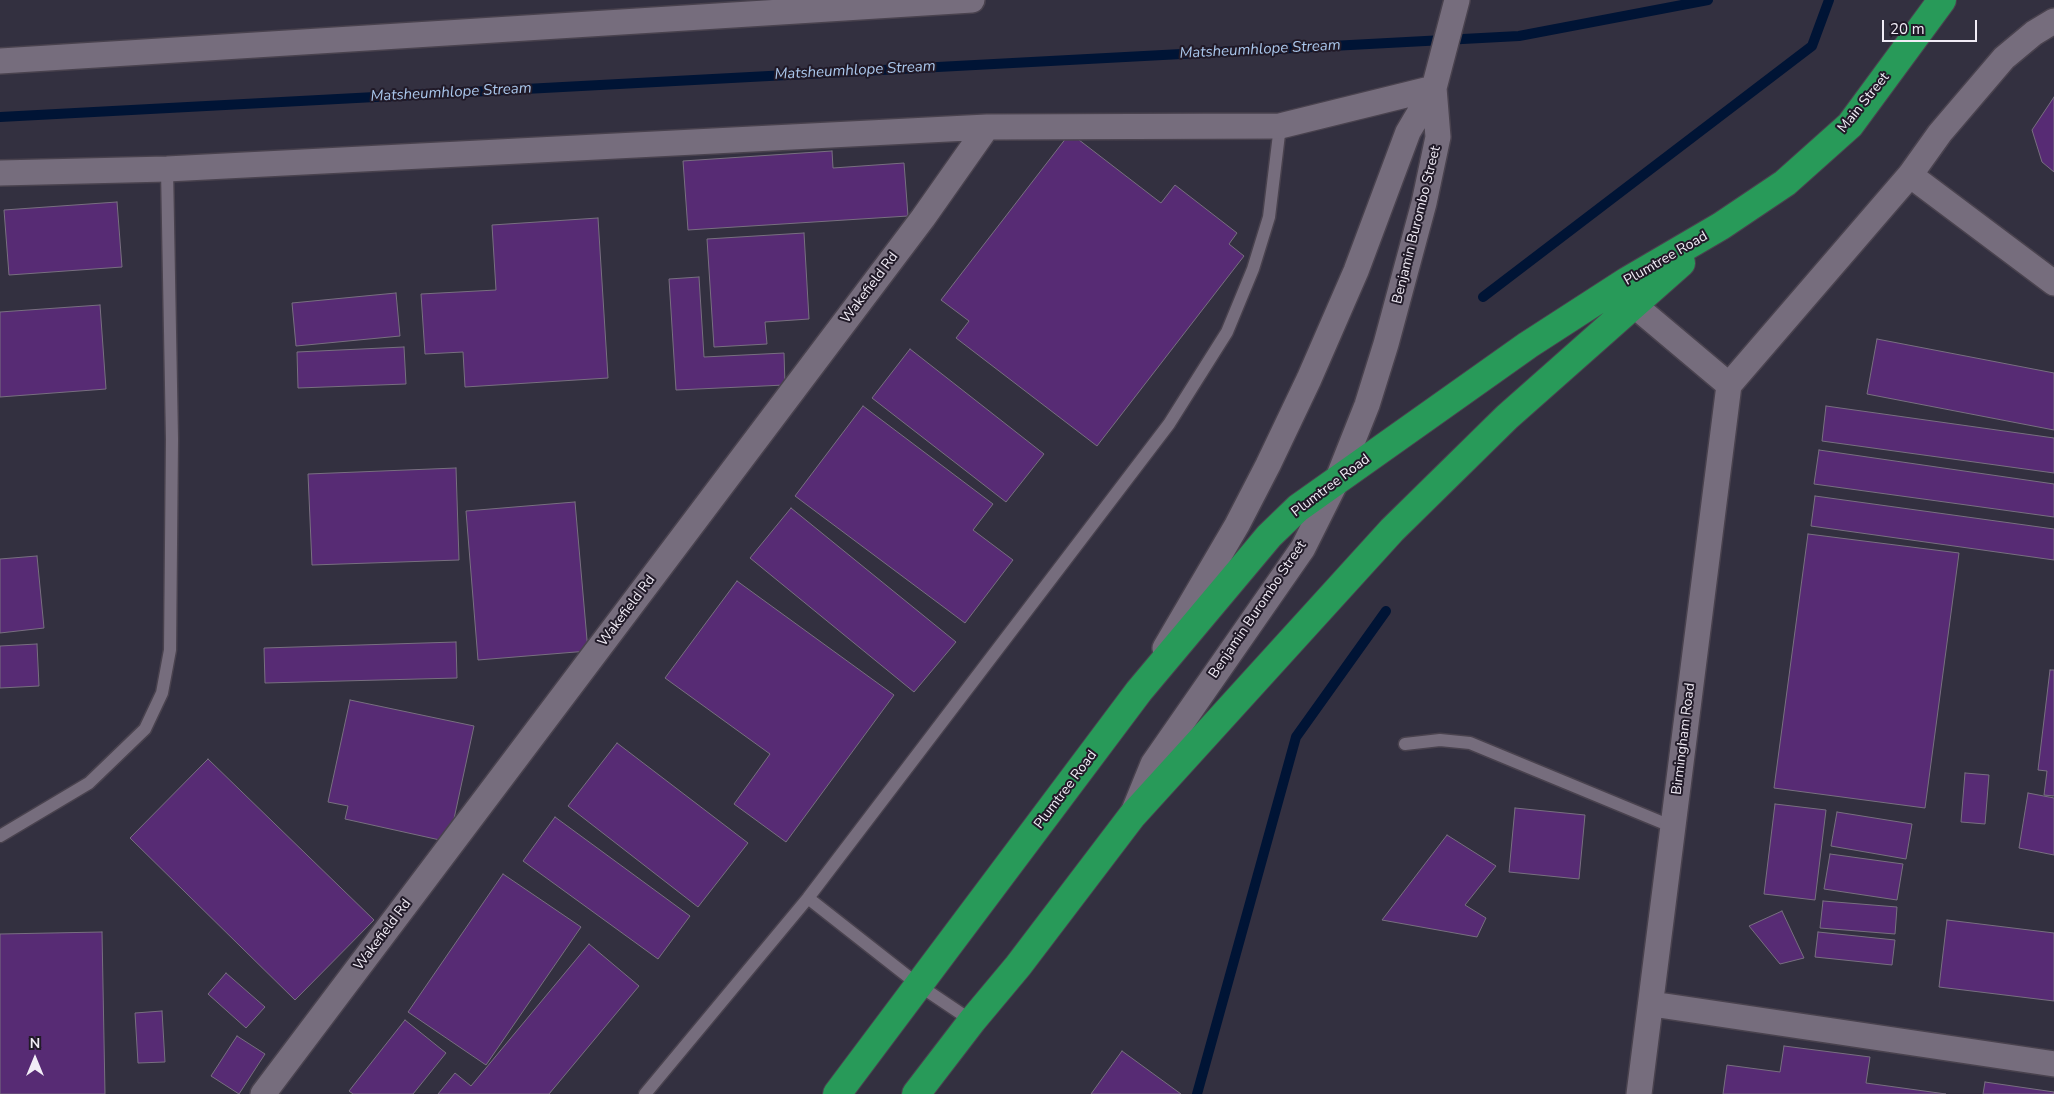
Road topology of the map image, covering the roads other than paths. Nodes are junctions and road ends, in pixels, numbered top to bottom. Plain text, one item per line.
1 (972, 0) edge
2 (1457, 0) edge
3 (1942, 0) edge
4 (2054, 21) edge
5 (0, 61) edge
6 (1436, 80) junction
7 (987, 126) junction
8 (1280, 126) junction
9 (167, 169) junction
10 (0, 173) edge
11 (1910, 175) junction
12 (1721, 226) junction
13 (2054, 282) edge
14 (1634, 305) junction
15 (1729, 385) junction
16 (1338, 478) junction
17 (1139, 691) junction
18 (1405, 744) dead end
19 (1132, 816) junction
20 (1674, 827) junction
21 (0, 836) edge
22 (808, 898) junction
23 (920, 986) junction
24 (1652, 1004) junction
25 (972, 1021) junction
26 (2054, 1064) edge
27 (264, 1094) edge
28 (645, 1094) edge
29 (838, 1094) edge
30 (916, 1094) edge
31 (1639, 1094) edge

1 - 5 street
2 - 6 street, Benjamin Burombo Street
3 - 12 highway, Main Street
4 - 11 street
6 - 8 street
6 - 16 street, Benjamin Burombo Street
6 - 17 street, Benjamin Burombo Street
7 - 8 street
7 - 9 street
7 - 27 street, Wakefield Rd
8 - 22 lane
9 - 10 street
9 - 21 lane
11 - 13 street
11 - 15 street
12 - 14 highway, Plumtree Road
12 - 16 highway, Plumtree Road
14 - 15 street
14 - 19 highway, Plumtree Road
15 - 20 street, Birmingham Road
16 - 17 highway, Plumtree Road
16 - 19 street, Benjamin Burombo Street
17 - 23 highway, Plumtree Road
18 - 20 lane
19 - 25 highway, Plumtree Road
20 - 24 street, Birmingham Road
22 - 23 lane
22 - 28 lane
23 - 25 lane
23 - 29 highway, Plumtree Road
24 - 26 street
24 - 31 street, Birmingham Road
25 - 30 highway, Plumtree Road

